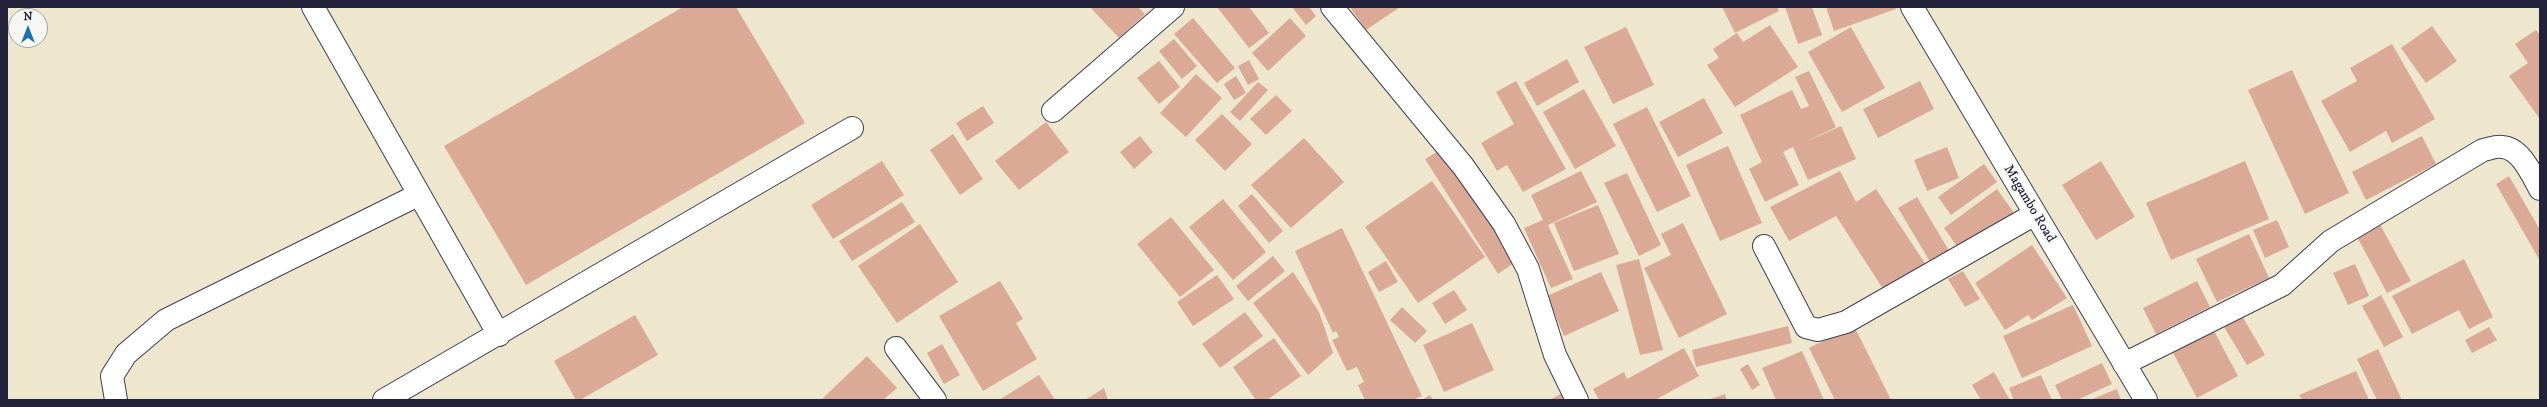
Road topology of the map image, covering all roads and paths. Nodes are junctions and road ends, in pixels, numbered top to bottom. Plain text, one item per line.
1 (313, 7) edge
2 (1173, 7) edge
3 (1332, 7) edge
4 (1912, 7) edge
5 (1053, 111) dead end
6 (852, 128) dead end
7 (2540, 189) edge
8 (418, 195) junction
9 (2035, 214) junction
10 (1764, 246) dead end
11 (499, 335) junction
12 (896, 348) dead end
13 (2124, 364) junction
14 (116, 400) edge
15 (384, 400) edge
16 (935, 400) edge
17 (1577, 400) edge
18 (2146, 400) edge

1 - 8 street
2 - 5 street
3 - 17 street
4 - 9 street, Magambo Road
6 - 11 street
7 - 13 street
8 - 11 street
8 - 14 street
9 - 10 street
9 - 13 street, Magambo Road
11 - 15 street
12 - 16 street
13 - 18 street, Magambo Road

